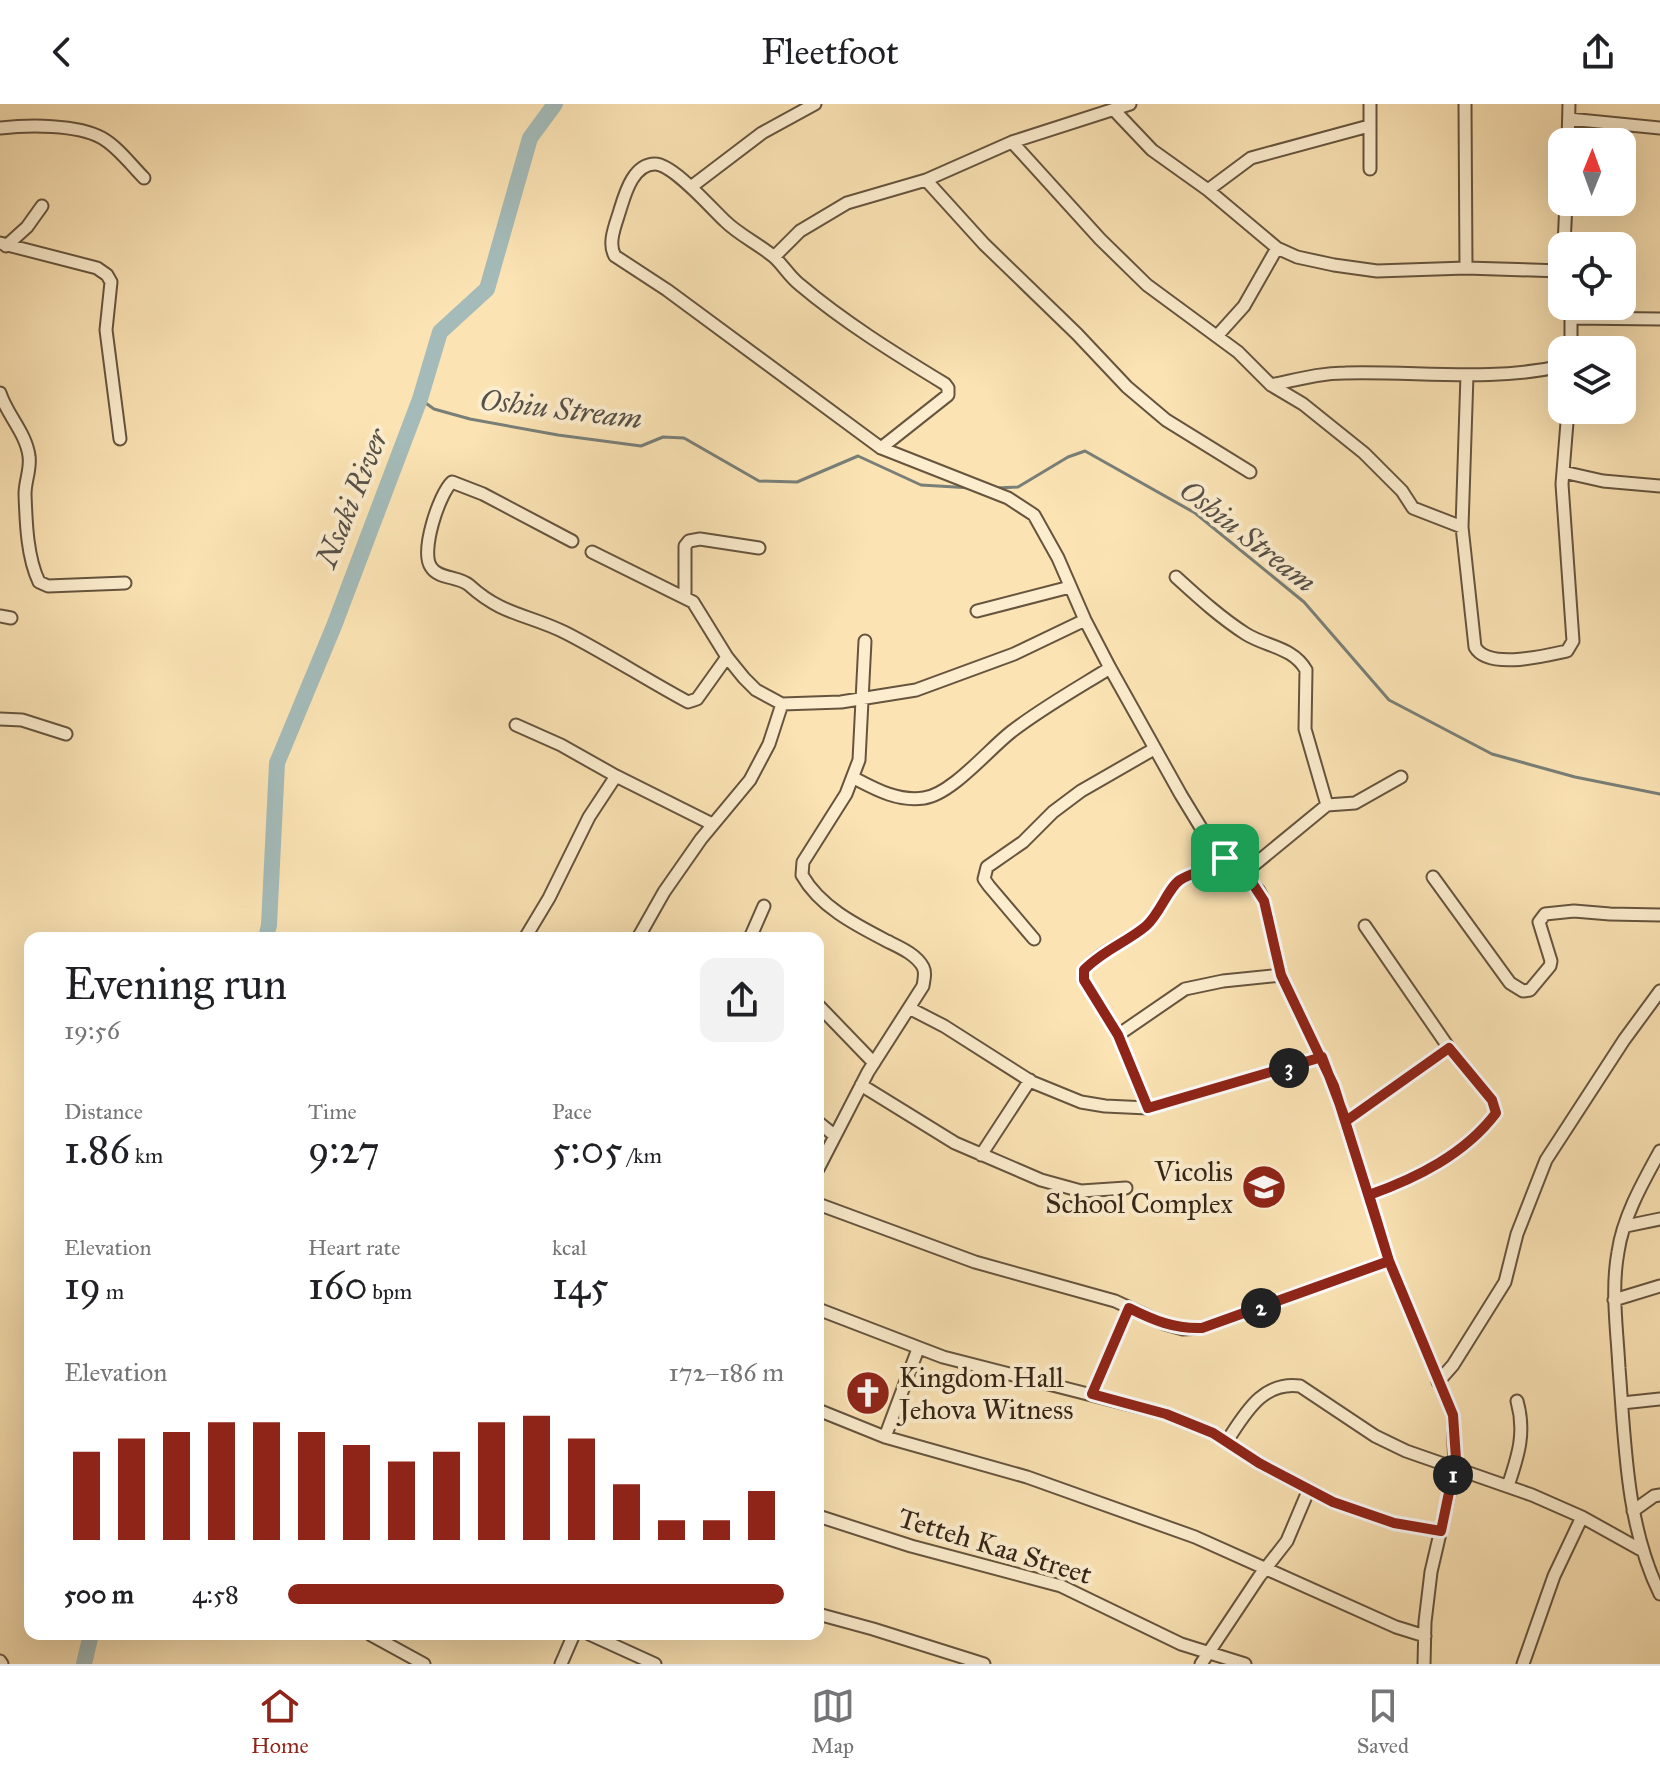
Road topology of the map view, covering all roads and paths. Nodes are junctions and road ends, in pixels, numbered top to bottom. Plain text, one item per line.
1 (815, 104) edge
2 (1130, 104) edge
3 (1370, 104) edge
4 (1465, 104) edge
5 (1569, 104) edge
6 (1114, 110) junction
7 (1569, 119) junction
8 (1369, 126) junction
9 (0, 128) edge
10 (1569, 128) edge
11 (1660, 128) edge
12 (1012, 142) junction
13 (1370, 169) dead end
14 (144, 178) dead end
15 (926, 180) junction
16 (691, 187) junction
17 (1208, 190) junction
18 (42, 206) dead end
19 (3, 244) edge
20 (1277, 248) junction
21 (774, 257) junction
22 (1466, 268) junction
23 (1548, 271) edge
24 (1636, 317) edge
25 (1660, 319) edge
26 (1217, 336) junction
27 (1548, 370) edge
28 (1467, 375) junction
29 (1271, 385) junction
30 (0, 393) edge
31 (1567, 424) edge
32 (120, 439) dead end
33 (881, 448) junction
34 (1250, 472) dead end
35 (1563, 472) junction
36 (1660, 486) edge
37 (1462, 527) junction
38 (572, 541) dead end
39 (759, 548) dead end
40 (592, 552) dead end
41 (1176, 577) dead end
42 (125, 583) dead end
43 (1070, 587) junction
44 (685, 597) junction
45 (977, 611) dead end
46 (1085, 620) junction
47 (865, 641) dead end
48 (727, 657) junction
49 (1110, 668) junction
50 (860, 699) junction
51 (782, 704) junction
52 (0, 719) edge
53 (516, 725) dead end
54 (66, 734) dead end
55 (1154, 749) junction
56 (616, 776) junction
57 (1401, 777) dead end
58 (854, 778) junction
59 (1327, 805) junction
60 (712, 824) junction
61 (1225, 858) junction
62 (1243, 874) junction
63 (1433, 877) dead end
64 (764, 906) dead end
65 (1660, 915) edge
66 (1365, 926) dead end
67 (529, 932) edge
68 (641, 932) edge
69 (753, 932) edge
70 (1034, 939) dead end
71 (1281, 975) junction
72 (1660, 991) edge
73 (909, 1008) junction
74 (824, 1011) edge
75 (1118, 1035) junction
76 (1449, 1048) junction
77 (1322, 1057) junction
78 (874, 1063) junction
79 (1030, 1080) junction
80 (861, 1085) junction
81 (1148, 1108) junction
82 (1346, 1121) junction
83 (824, 1127) edge
84 (834, 1135) junction
85 (1660, 1151) edge
86 (981, 1155) junction
87 (824, 1156) edge
88 (1126, 1188) dead end
89 (1369, 1195) junction
90 (824, 1206) edge
91 (1660, 1219) edge
92 (1626, 1226) junction
93 (1389, 1261) junction
94 (1660, 1286) edge
95 (1614, 1300) junction
96 (1129, 1308) junction
97 (824, 1311) edge
98 (918, 1349) junction
99 (1438, 1382) junction
100 (1092, 1394) junction
101 (1660, 1399) edge
102 (1517, 1401) dead end
103 (1622, 1403) junction
104 (824, 1412) edge
105 (885, 1437) junction
106 (1227, 1441) junction
107 (1455, 1469) junction
108 (1508, 1486) junction
109 (1309, 1489) junction
110 (1660, 1495) edge
111 (1633, 1511) junction
112 (1582, 1517) junction
113 (824, 1518) edge
114 (1441, 1531) junction
115 (1643, 1551) junction
116 (1267, 1569) junction
117 (1660, 1594) edge
118 (824, 1616) edge
119 (1425, 1636) junction
120 (380, 1640) edge
121 (571, 1640) edge
122 (602, 1640) edge
123 (1211, 1652) junction
124 (424, 1664) edge
125 (561, 1664) edge
126 (655, 1664) edge
127 (984, 1664) edge
128 (1201, 1664) edge
129 (1245, 1664) edge
130 (1424, 1664) edge
131 (1523, 1664) edge

1 - 16 street
2 - 6 street
3 - 8 street
4 - 22 street
5 - 7 street
6 - 12 street
6 - 17 street
7 - 10 street
7 - 11 street
8 - 13 street
8 - 17 street
9 - 14 street
12 - 15 street
12 - 26 street
15 - 21 street
15 - 34 street
16 - 21 street
16 - 33 street
17 - 20 street
18 - 19 street
19 - 32 street
20 - 22 street
20 - 26 street
21 - 33 street
22 - 23 street
24 - 25 street
26 - 29 street
27 - 28 street
28 - 29 street
28 - 37 street
29 - 37 street
30 - 42 street
31 - 35 street
33 - 43 street
35 - 36 street
35 - 37 street
38 - 48 street
39 - 44 street
40 - 44 street
41 - 59 street
43 - 45 street
43 - 46 street
44 - 48 street
46 - 49 street
46 - 50 street
47 - 50 street
48 - 51 street
49 - 55 street
49 - 58 street
50 - 51 street
50 - 58 street
51 - 60 street
52 - 54 street
53 - 56 street
55 - 61 street
55 - 70 street
56 - 60 street
56 - 67 street
57 - 59 street
58 - 73 street
59 - 62 street
60 - 68 street
61 - 62 street
61 - 75 street
62 - 71 street
63 - 65 street
64 - 69 street
66 - 76 street
71 - 75 street
71 - 77 street
72 - 99 street
73 - 78 street
73 - 79 street
74 - 78 street
75 - 81 street
76 - 82 street
76 - 89 street
77 - 81 street
77 - 82 street
78 - 80 street
79 - 81 street
79 - 86 street
80 - 84 street
80 - 86 street
82 - 89 street
83 - 84 street
84 - 87 street
85 - 92 street
86 - 88 street
89 - 93 street
90 - 96 street
91 - 92 street
92 - 95 street
93 - 96 street
93 - 99 street
94 - 95 street
95 - 103 street
96 - 100 street
97 - 98 street
98 - 100 street
98 - 105 street
99 - 107 street
100 - 106 street
101 - 103 street
102 - 108 street
103 - 111 street
104 - 105 street
105 - 116 street
106 - 107 street
106 - 109 street
107 - 108 street
107 - 114 street
108 - 112 street
109 - 114 street
109 - 116 street
110 - 111 street
111 - 115 street
112 - 115 street
112 - 131 street
113 - 123 street, Tetteh Kaa Street
114 - 119 street
115 - 117 street
116 - 119 street
116 - 123 street
118 - 127 street
119 - 130 street
120 - 124 street
121 - 125 street
122 - 126 street
123 - 128 street
123 - 129 street, Tetteh Kaa Street

